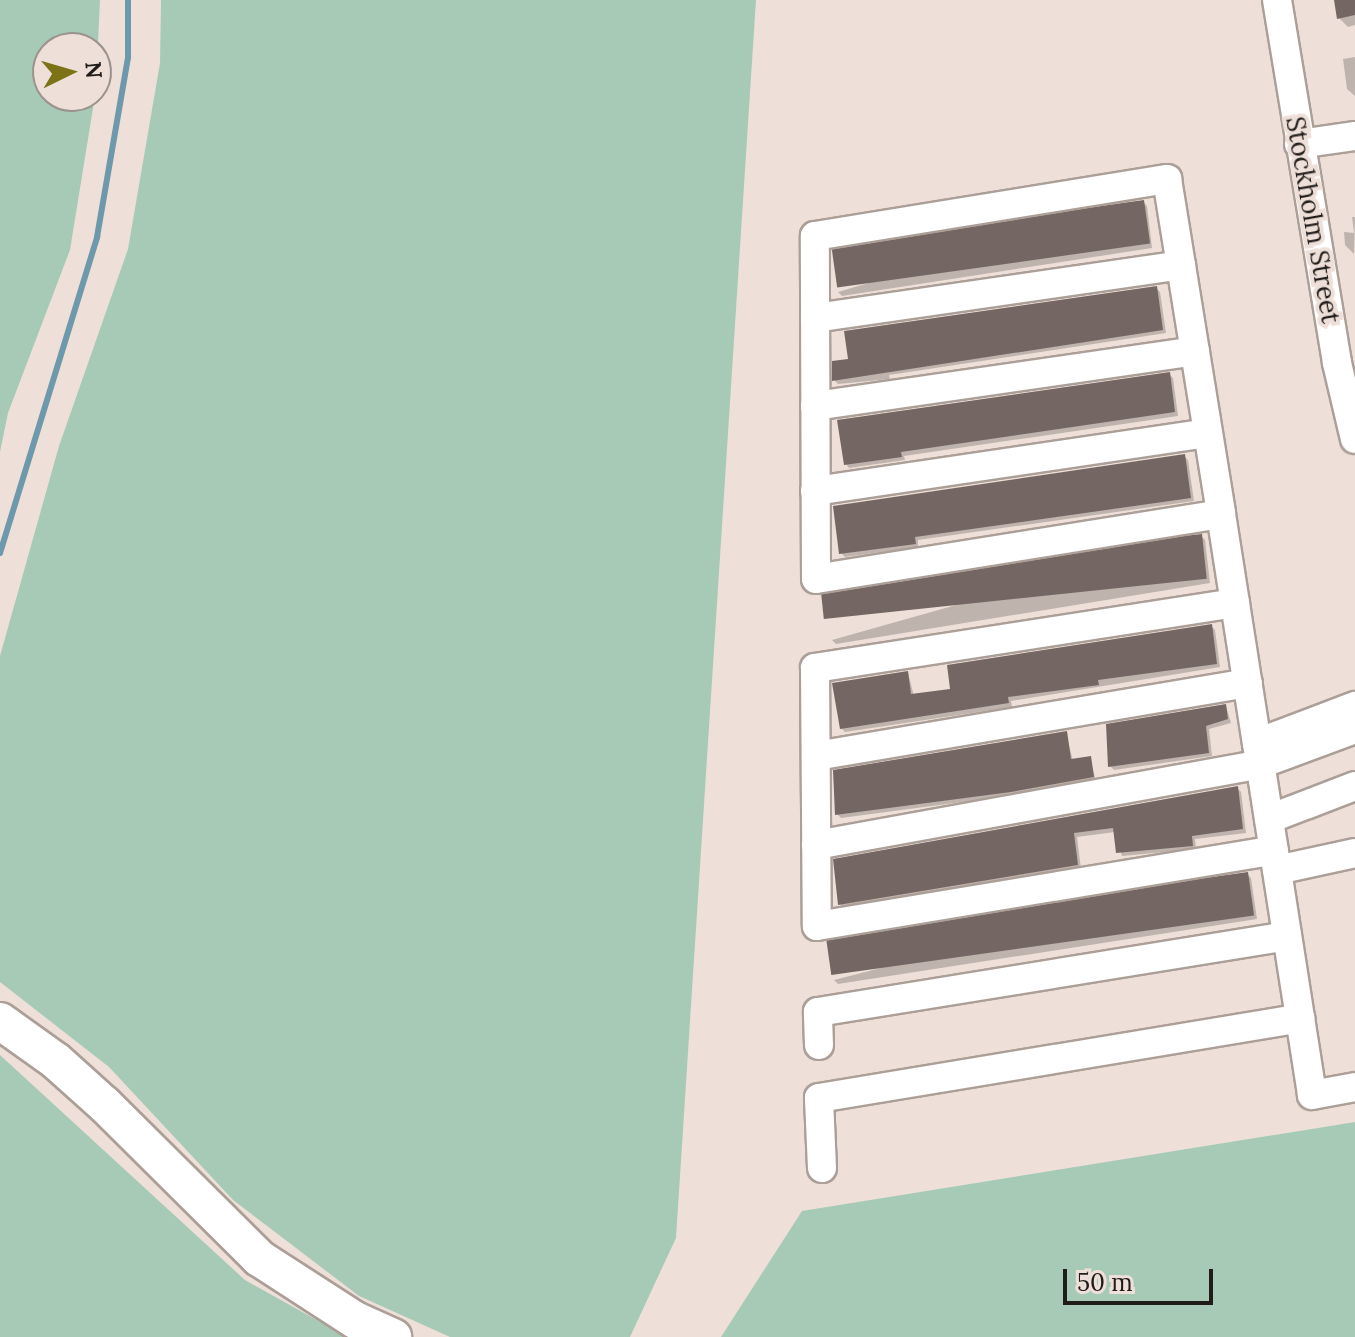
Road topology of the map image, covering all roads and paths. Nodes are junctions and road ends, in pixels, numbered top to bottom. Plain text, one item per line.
1 (1277, 0) edge
2 (1355, 136) edge
3 (1299, 144) junction
4 (1181, 265) junction
5 (815, 318) junction
6 (1195, 351) junction
7 (815, 406) junction
8 (1208, 433) junction
9 (1355, 439) edge
10 (815, 491) junction
11 (1221, 514) junction
12 (1235, 603) junction
13 (1248, 683) junction
14 (1355, 706) edge
15 (1355, 729) edge
16 (1259, 754) junction
17 (816, 756) junction
18 (1355, 786) edge
19 (1269, 819) junction
20 (816, 845) junction
21 (1355, 853) edge
22 (1275, 860) junction
23 (1287, 936) junction
24 (1300, 1018) junction
25 (0, 1021) edge
26 (819, 1045) dead end
27 (1355, 1087) edge
28 (822, 1168) dead end
29 (393, 1337) edge

1 - 3 street, Stockholm Street
2 - 3 street
3 - 9 street, Stockholm Street
4 - 5 street
4 - 5 street
4 - 6 street
5 - 7 street
6 - 7 street
6 - 8 street
7 - 10 street
8 - 10 street
8 - 11 street
10 - 11 street
11 - 12 street
12 - 13 street
12 - 17 street
13 - 16 street
13 - 17 street
14 - 16 street
15 - 16 street
16 - 19 street
16 - 20 street
17 - 20 street
18 - 19 street
19 - 22 street
20 - 22 street
21 - 22 street
22 - 23 street
23 - 24 street
23 - 26 street
24 - 27 street
24 - 28 street
25 - 29 main road

